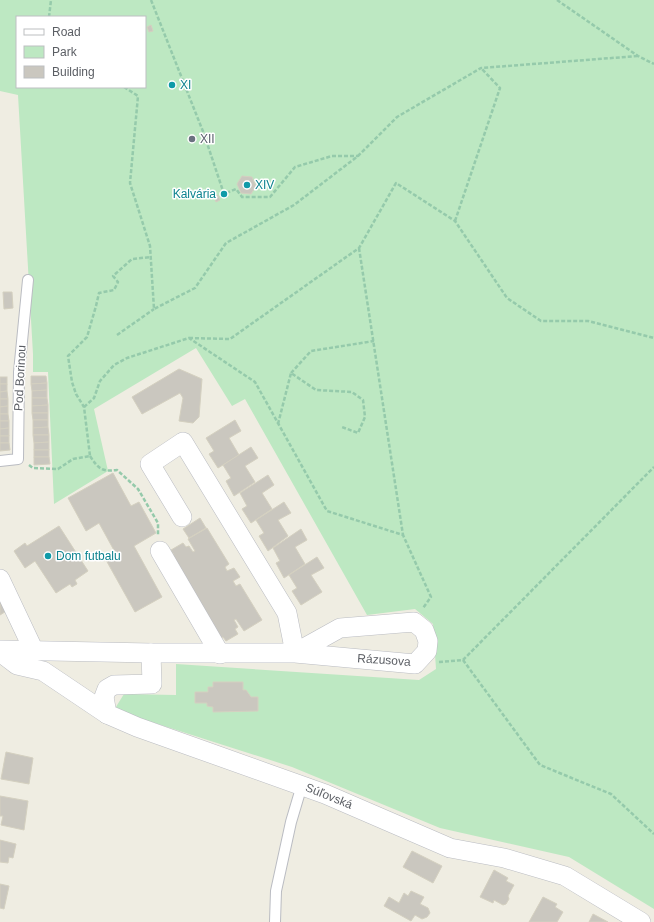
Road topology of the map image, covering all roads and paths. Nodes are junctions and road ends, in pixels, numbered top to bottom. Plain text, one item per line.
1 (51, 0) edge
2 (151, 0) edge
3 (557, 0) edge
4 (49, 16) edge
5 (638, 56) junction
6 (654, 64) edge
7 (480, 68) junction
8 (126, 88) edge
9 (358, 156) junction
10 (455, 220) junction
11 (359, 248) junction
12 (151, 257) junction
13 (28, 280) dead end
14 (154, 308) junction
15 (117, 335) dead end
16 (189, 338) junction
17 (654, 338) edge
18 (374, 341) junction
19 (291, 373) junction
20 (84, 407) junction
21 (278, 425) junction
22 (342, 427) dead end
23 (90, 456) junction
24 (18, 459) junction
25 (0, 461) edge
26 (654, 467) edge
27 (182, 517) dead end
28 (403, 535) junction
29 (160, 551) joint
30 (0, 579) edge
31 (414, 622) junction
32 (0, 651) edge
33 (34, 651) junction
34 (151, 653) junction
35 (295, 653) junction
36 (220, 654) junction
37 (464, 660) junction
38 (415, 664) junction
39 (107, 714) junction
40 (302, 785) junction
41 (654, 834) edge
42 (275, 922) edge
43 (641, 922) edge

1 - 4 path
2 - 9 path
3 - 5 path
5 - 6 path
5 - 7 path
7 - 9 path
7 - 10 path
8 - 12 path
9 - 14 path
10 - 11 path
10 - 17 path
11 - 16 path
11 - 18 path
12 - 14 path
12 - 20 path
13 - 24 lane, Pod Borinou
14 - 15 path
16 - 20 path
16 - 21 path
18 - 19 path
18 - 28 path
19 - 21 path
19 - 22 path
20 - 23 path
21 - 28 path
23 - 24 path
23 - 29 path
24 - 25 lane
26 - 37 path
27 - 35 street
28 - 31 path
29 - 36 street
30 - 33 street
31 - 35 street, Rázusova
31 - 38 street, Rázusova
32 - 33 street, Rázusova
32 - 39 street, Súľovská
33 - 34 street, Rázusova
34 - 36 street, Rázusova
34 - 39 street
35 - 36 street, Rázusova
35 - 38 street, Rázusova
37 - 38 path
37 - 41 path
39 - 40 street, Súľovská
40 - 42 lane
40 - 43 street, Súľovská

